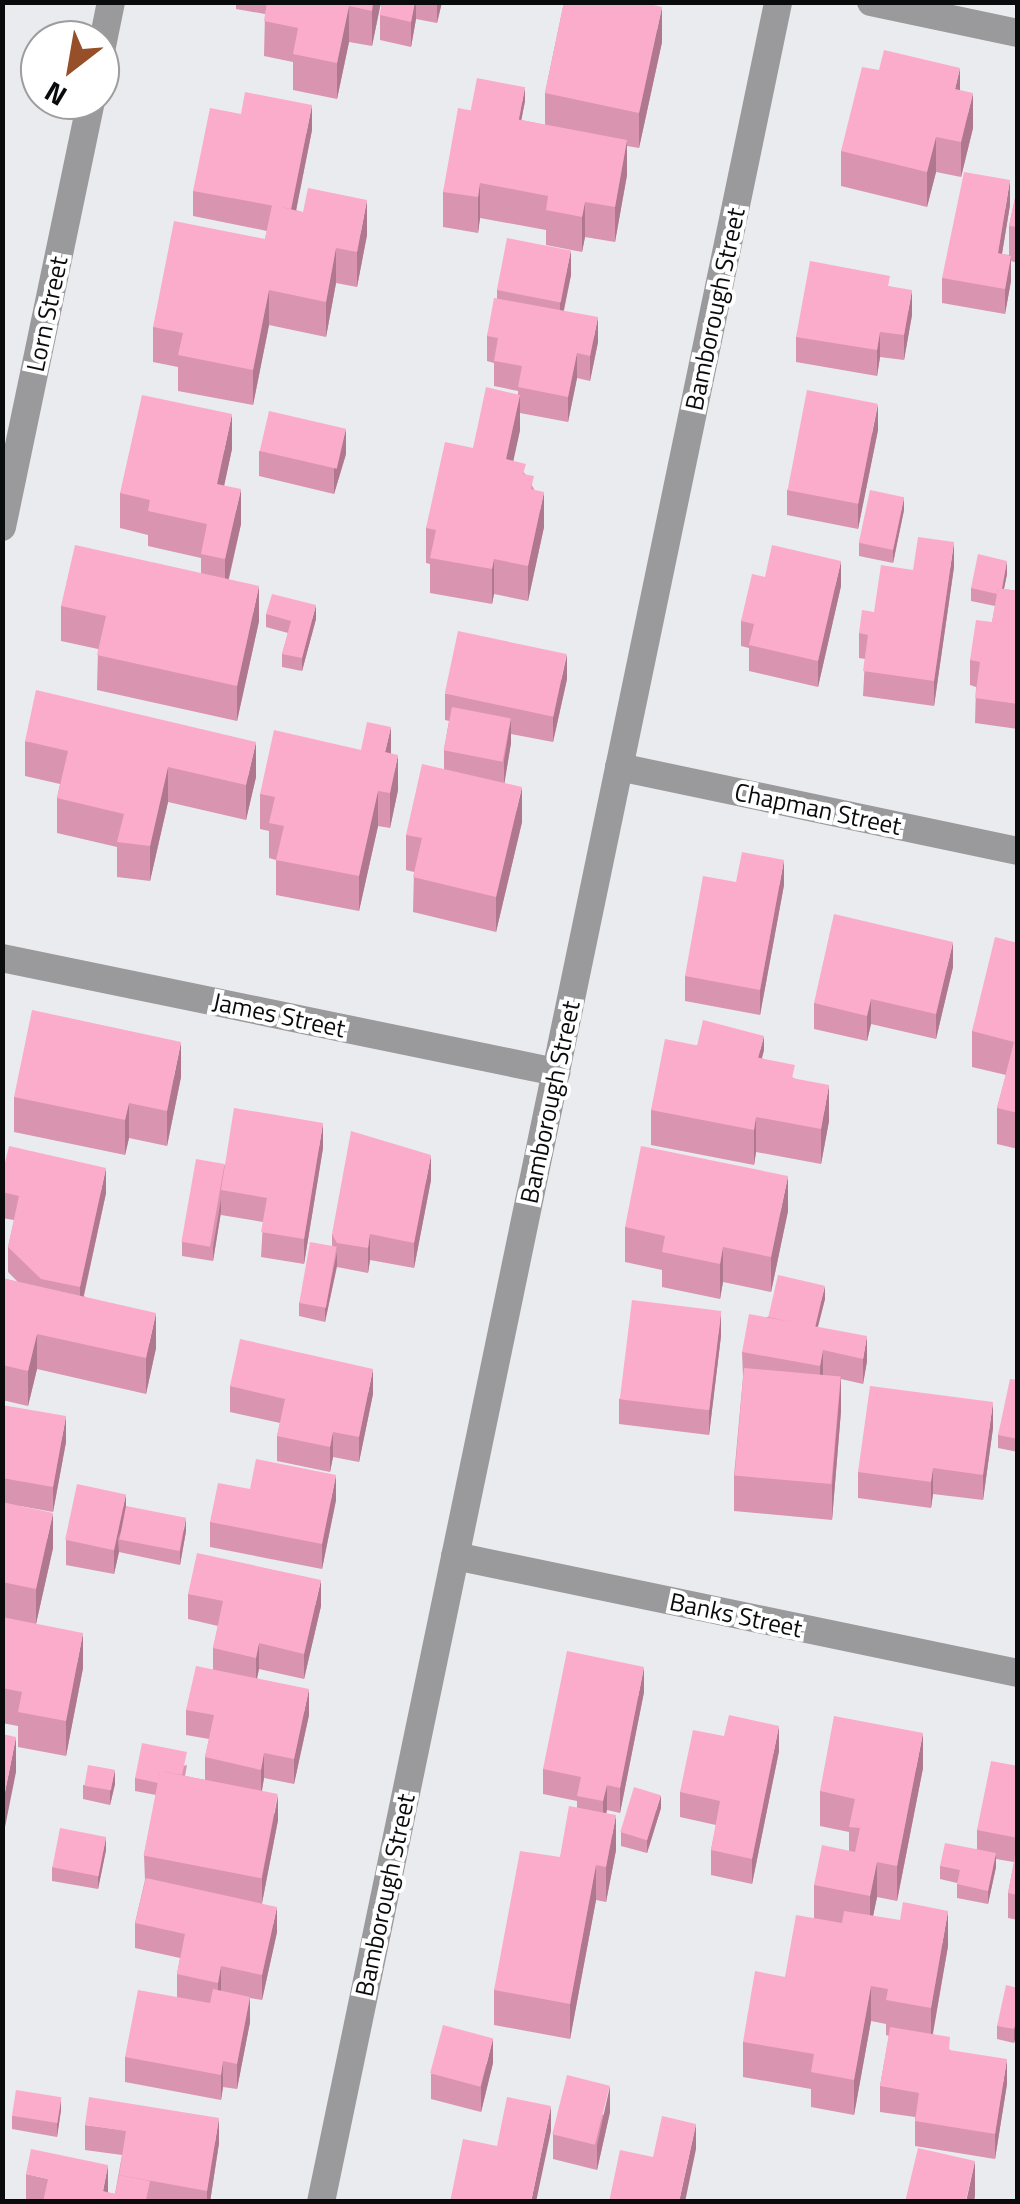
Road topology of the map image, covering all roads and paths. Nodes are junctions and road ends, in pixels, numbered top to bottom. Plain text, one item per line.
1 (778, 2) edge
2 (871, 2) edge
3 (1018, 33) edge
4 (87, 120) edge
5 (2, 527) edge
6 (620, 767) junction
7 (1018, 850) edge
8 (2, 958) edge
9 (556, 1072) junction
10 (455, 1556) junction
11 (1018, 1673) edge
12 (321, 2202) edge

1 - 6 street, Bamborough Street
2 - 3 street
4 - 5 street, Lorn Street
6 - 7 street, Chapman Street
6 - 9 street, Bamborough Street
8 - 9 street, James Street
9 - 10 street, Bamborough Street
10 - 11 street, Banks Street
10 - 12 street, Bamborough Street

